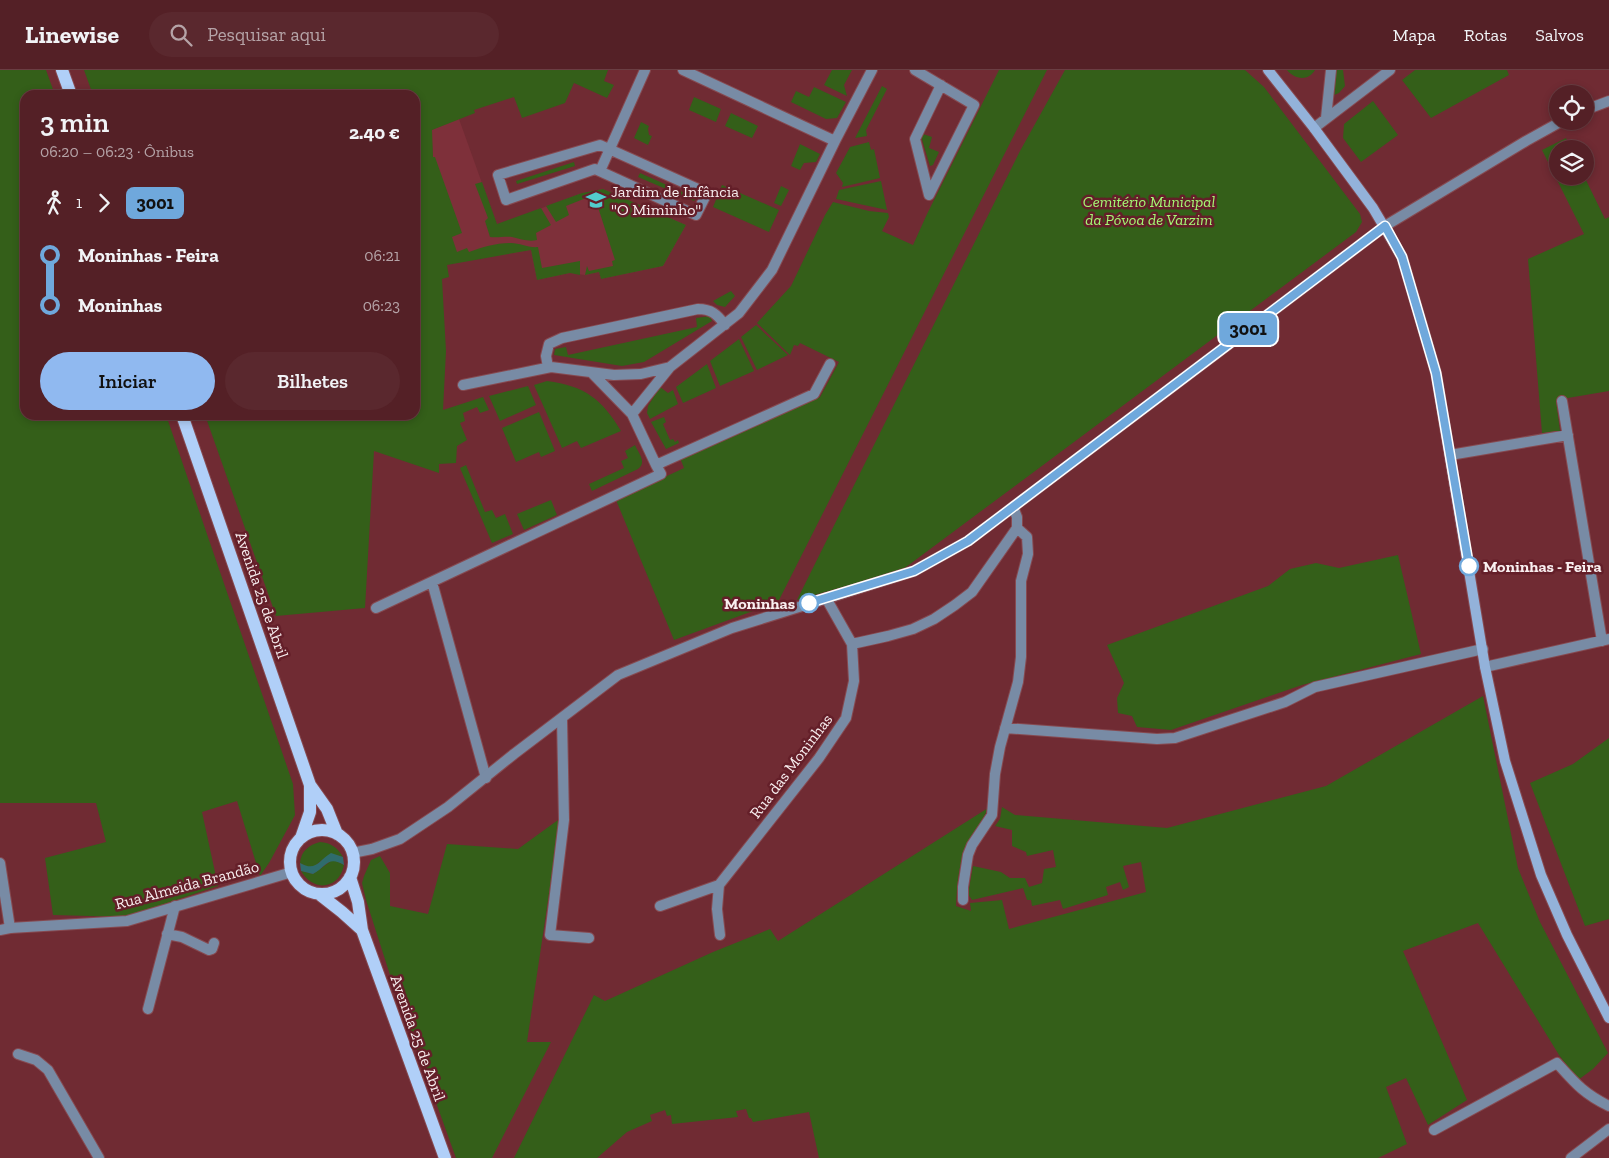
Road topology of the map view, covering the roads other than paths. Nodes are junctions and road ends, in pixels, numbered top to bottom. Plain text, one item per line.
1 (62, 70) edge
2 (645, 70) edge
3 (682, 70) edge
4 (872, 70) edge
5 (915, 70) edge
6 (1268, 70) edge
7 (1331, 70) edge
8 (1390, 70) edge
9 (931, 74) edge
10 (941, 85) junction
11 (69, 90) edge
12 (1609, 101) edge
13 (1594, 107) edge
14 (1326, 118) junction
15 (1314, 128) junction
16 (1549, 128) edge
17 (835, 141) junction
18 (610, 149) junction
19 (600, 171) junction
20 (1385, 226) junction
21 (725, 325) junction
22 (830, 364) dead end
23 (548, 367) junction
24 (670, 367) junction
25 (592, 373) junction
26 (463, 385) dead end
27 (1562, 401) dead end
28 (632, 414) junction
29 (184, 420) edge
30 (1568, 435) junction
31 (1450, 455) junction
32 (656, 465) junction
33 (1013, 507) junction
34 (1017, 528) junction
35 (432, 582) junction
36 (826, 598) junction
37 (376, 608) dead end
38 (1606, 640) edge
39 (852, 644) junction
40 (1482, 649) junction
41 (1485, 667) junction
42 (562, 719) junction
43 (1005, 728) junction
44 (486, 778) junction
45 (310, 785) junction
46 (337, 834) junction
47 (301, 838) junction
48 (352, 853) junction
49 (0, 863) edge
50 (292, 872) junction
51 (350, 877) junction
52 (719, 886) junction
53 (319, 894) junction
54 (963, 900) dead end
55 (174, 906) junction
56 (660, 906) dead end
57 (5, 929) edge
58 (362, 930) junction
59 (168, 934) junction
60 (720, 935) dead end
61 (589, 938) dead end
62 (214, 943) dead end
63 (148, 1009) dead end
64 (1609, 1018) edge
65 (18, 1054) dead end
66 (1609, 1106) edge
67 (1609, 1129) edge
68 (1434, 1130) dead end
69 (99, 1158) edge
70 (444, 1158) edge
71 (1571, 1158) edge

1 - 11 main road
2 - 18 street
3 - 17 street
4 - 17 street
5 - 9 street
6 - 15 main road
7 - 14 street
8 - 14 street
9 - 10 street
10 - 10 street
12 - 13 street
14 - 15 street
15 - 20 main road
16 - 20 street
17 - 21 street
18 - 19 street
18 - 19 street
18 - 19 street
20 - 31 main road
20 - 33 street
21 - 23 street
21 - 24 street
22 - 32 street
23 - 25 street
23 - 26 street
24 - 25 street
24 - 28 street
25 - 28 street
27 - 30 street
28 - 32 street
29 - 45 main road, Avenida 25 de Abril
30 - 31 street
30 - 38 street
31 - 40 main road
32 - 35 street
33 - 34 street
33 - 36 street
34 - 39 street
34 - 43 street
35 - 37 street
35 - 44 street
36 - 39 street, Rua das Moninhas
36 - 42 street
38 - 41 street
39 - 52 street, Rua das Moninhas
40 - 41 main road
40 - 43 street
41 - 64 main road
42 - 44 street
42 - 61 street
43 - 54 street
44 - 48 street
45 - 46 main road, Avenida 25 de Abril
45 - 47 main road, Avenida 25 de Abril
46 - 47 main road
46 - 48 main road
47 - 50 main road
48 - 51 main road
49 - 57 street
50 - 53 main road
50 - 55 street, Rua Almeida Brandão
51 - 53 main road
51 - 58 main road, Avenida 25 de Abril
52 - 56 street
52 - 60 street
53 - 58 main road, Avenida 25 de Abril
55 - 57 street, Rua Almeida Brandão
55 - 59 street
58 - 70 main road, Avenida 25 de Abril
59 - 62 street
59 - 63 street
65 - 69 street
66 - 68 street
67 - 71 street

